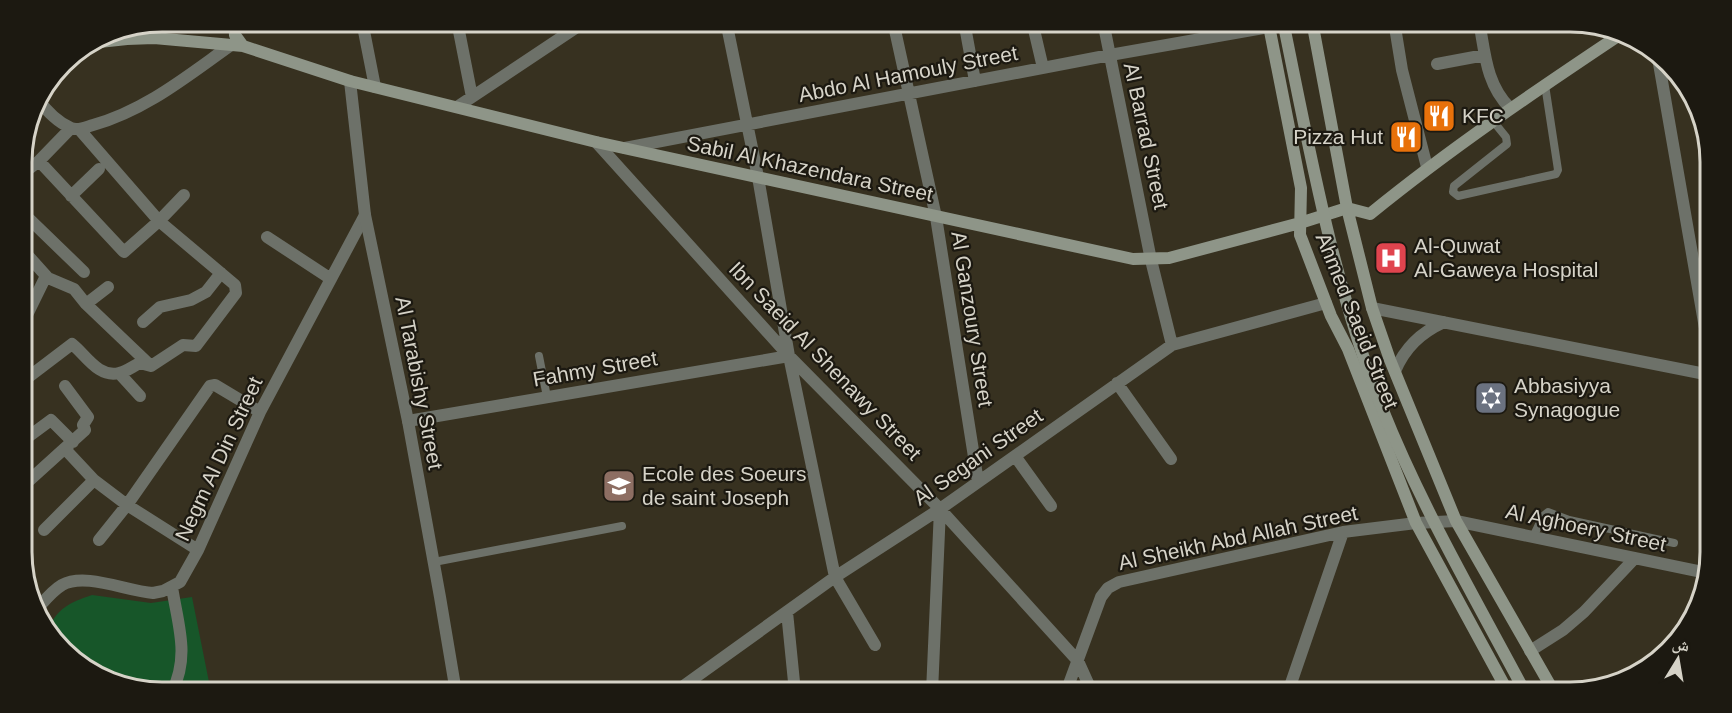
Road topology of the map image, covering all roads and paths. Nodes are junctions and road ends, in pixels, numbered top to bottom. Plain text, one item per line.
1 (235, 32) edge
2 (364, 32) edge
3 (459, 32) edge
4 (570, 32) edge
5 (728, 32) edge
6 (896, 32) edge
7 (966, 32) edge
8 (1034, 32) edge
9 (1105, 32) edge
10 (1228, 32) edge
11 (1271, 32) edge
12 (1285, 32) edge
13 (1294, 32) edge
14 (1314, 32) edge
15 (1396, 32) edge
16 (1481, 32) edge
17 (1614, 39) edge
18 (114, 41) edge
19 (237, 46) junction
20 (1110, 55) junction
21 (1485, 55) junction
22 (1437, 64) dead end
23 (1042, 68) junction
24 (1660, 68) edge
25 (350, 81) junction
26 (975, 81) junction
27 (1545, 85) junction
28 (375, 87) junction
29 (909, 93) junction
30 (472, 97) junction
31 (44, 106) edge
32 (457, 107) junction
33 (1510, 108) junction
34 (1493, 121) junction
35 (747, 124) junction
36 (75, 128) junction
37 (596, 142) junction
38 (625, 148) junction
39 (39, 161) junction
40 (32, 166) edge
41 (1427, 167) junction
42 (99, 169) dead end
43 (758, 177) junction
44 (184, 195) dead end
45 (71, 196) junction
46 (1347, 208) junction
47 (365, 215) junction
48 (936, 217) junction
49 (32, 222) edge
50 (159, 222) junction
51 (1300, 223) junction
52 (267, 237) dead end
53 (32, 260) edge
54 (1151, 260) junction
55 (84, 272) dead end
56 (221, 273) junction
57 (46, 276) junction
58 (331, 279) junction
59 (108, 287) dead end
60 (1700, 300) edge
61 (1326, 303) junction
62 (86, 304) junction
63 (32, 305) edge
64 (1372, 308) junction
65 (143, 322) dead end
66 (1444, 322) junction
67 (1172, 345) junction
68 (538, 356) dead end
69 (789, 356) junction
70 (151, 366) junction
71 (1395, 371) junction
72 (119, 373) junction
73 (1700, 373) edge
74 (32, 374) edge
75 (1117, 383) junction
76 (65, 386) dead end
77 (140, 396) dead end
78 (548, 397) junction
79 (260, 412) junction
80 (408, 421) junction
81 (32, 435) edge
82 (69, 446) junction
83 (1015, 456) junction
84 (1171, 459) dead end
85 (32, 478) edge
86 (94, 480) junction
87 (978, 482) junction
88 (127, 505) junction
89 (1051, 506) dead end
90 (940, 509) junction
91 (1456, 521) junction
92 (1416, 523) junction
93 (622, 526) dead end
94 (44, 530) dead end
95 (1343, 532) junction
96 (1533, 537) junction
97 (99, 540) dead end
98 (1674, 543) dead end
99 (198, 550) junction
100 (1635, 558) junction
101 (434, 562) junction
102 (1698, 571) edge
103 (835, 577) junction
104 (172, 587) junction
105 (43, 604) edge
106 (787, 612) junction
107 (875, 645) dead end
108 (1530, 651) junction
109 (1078, 661) junction
110 (932, 681) edge
111 (1070, 681) edge
112 (1087, 681) edge
113 (1292, 681) edge
114 (1502, 681) edge
115 (1519, 681) edge
116 (1526, 681) edge
117 (1548, 681) edge
118 (176, 682) edge
119 (454, 682) edge
120 (690, 682) edge
121 (794, 682) edge

1 - 19 main road
2 - 28 street
3 - 30 street
4 - 30 street
5 - 35 street
6 - 29 street, Al Ganzoury Street
7 - 26 street
8 - 23 street
9 - 20 street, Al Barrad Street
10 - 20 street, Abdo Al Hamouly Street
11 - 51 main road, Ahmed Saeid Street
12 - 115 main road, bridge
13 - 116 main road
14 - 46 main road, Ahmed Saeid Street
15 - 41 street
16 - 21 street
17 - 27 main road
18 - 19 main road, Sabil Al Khazendara Street
19 - 25 main road, Sabil Al Khazendara Street
19 - 36 street
20 - 23 street, Abdo Al Hamouly Street
20 - 54 street, Al Barrad Street
21 - 22 street
21 - 33 street
23 - 26 street, Abdo Al Hamouly Street
24 - 60 street
25 - 28 main road, Sabil Al Khazendara Street
25 - 47 street, Al Tarabishy Street
26 - 29 street, Abdo Al Hamouly Street
27 - 33 main road
27 - 34 lane
28 - 32 main road, Sabil Al Khazendara Street
29 - 35 street, Abdo Al Hamouly Street
29 - 48 street, Al Ganzoury Street
30 - 32 street
31 - 36 street
32 - 37 main road, Sabil Al Khazendara Street
33 - 34 main road
34 - 41 main road
35 - 38 street, Abdo Al Hamouly Street
35 - 43 street
36 - 39 street
36 - 50 street
37 - 38 main road, Sabil Al Khazendara Street
37 - 69 street, Ibn Saeid Al Shenawy Street
38 - 43 main road, Sabil Al Khazendara Street
39 - 40 street
39 - 45 street
41 - 46 main road
42 - 45 street
43 - 48 main road, Sabil Al Khazendara Street
43 - 69 street
44 - 50 street
45 - 50 street
46 - 51 main road, Sabil Al Khazendara Street
46 - 64 main road, Ahmed Saeid Street
47 - 58 street, Negm Al Din Street
47 - 80 street, Al Tarabishy Street
48 - 54 main road, Sabil Al Khazendara Street
48 - 87 street, Al Ganzoury Street
49 - 55 street
50 - 56 street
51 - 54 main road, Sabil Al Khazendara Street
51 - 61 main road, Ahmed Saeid Street
52 - 58 street
53 - 57 street
54 - 67 street, Al Barrad Street
56 - 65 street
56 - 70 street
57 - 62 street
57 - 63 street
58 - 79 street, Negm Al Din Street
59 - 62 street
61 - 67 street, Al Segani Street
61 - 92 main road, Ahmed Saeid Street
62 - 70 street
64 - 66 street
64 - 71 main road, Ahmed Saeid Street
66 - 71 street
66 - 73 street
67 - 75 street, Al Segani Street
68 - 78 lane
69 - 78 street, Fahmy Street
69 - 90 street, Ibn Saeid Al Shenawy Street
69 - 103 street
70 - 72 street
71 - 91 main road, Ahmed Saeid Street
72 - 74 street
72 - 77 street
75 - 83 street, Al Segani Street
75 - 84 street
76 - 82 street
78 - 80 street, Fahmy Street
79 - 88 street
79 - 99 street, Negm Al Din Street
80 - 101 street, Al Tarabishy Street
81 - 82 street
82 - 85 street
82 - 86 street
83 - 87 street, Al Segani Street
83 - 89 street
86 - 88 street
86 - 94 street
87 - 90 street, Al Segani Street
88 - 97 street
88 - 99 street
90 - 103 street, Al Segani Street
90 - 109 street, Ibn Saeid Al Shenawy Street
90 - 110 street
91 - 92 street, Al Sheikh Abd Allah Street
91 - 96 street, Al Aghoery Street
91 - 108 main road, Ahmed Saeid Street
92 - 95 street, Al Sheikh Abd Allah Street
92 - 114 main road, Ahmed Saeid Street
93 - 101 lane
95 - 109 street, Al Sheikh Abd Allah Street
95 - 113 street
96 - 98 lane
96 - 100 street, Al Aghoery Street
99 - 104 street, Negm Al Din Street
100 - 102 street, Al Aghoery Street
100 - 108 street
101 - 119 street, Al Tarabishy Street
103 - 106 street, Al Segani Street
103 - 107 street
104 - 105 street
104 - 118 street
106 - 120 street, Al Segani Street
106 - 121 street
108 - 117 main road, Ahmed Saeid Street
109 - 111 street, Al Sheikh Abd Allah Street
109 - 112 street, Ibn Saeid Al Shenawy Street

